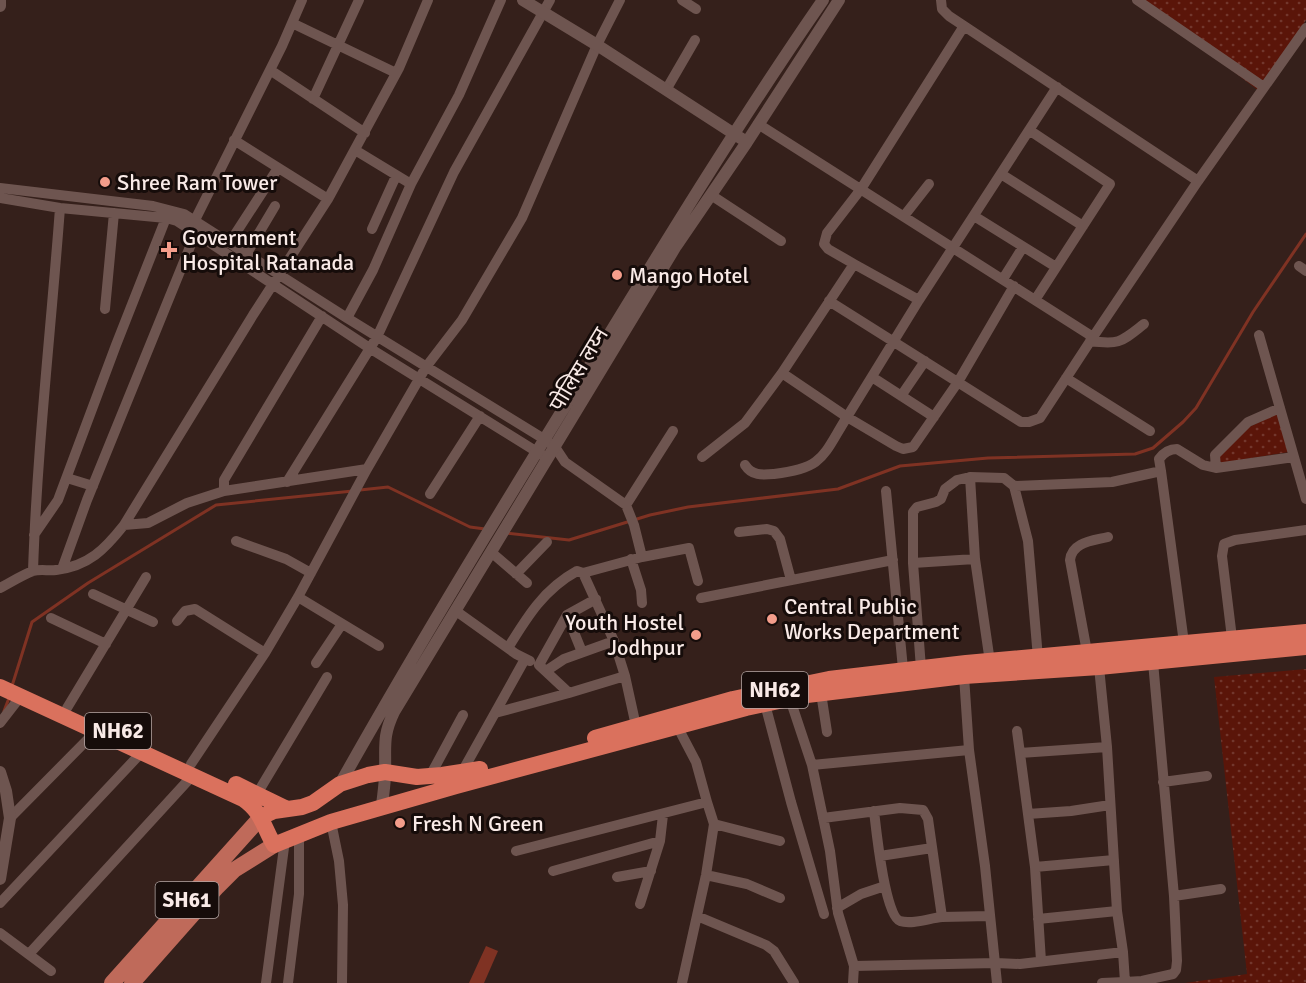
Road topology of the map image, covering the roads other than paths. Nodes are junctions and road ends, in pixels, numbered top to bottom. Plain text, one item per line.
1 (0, 0) edge
2 (302, 0) edge
3 (359, 0) edge
4 (428, 0) edge
5 (501, 0) edge
6 (523, 0) edge
7 (550, 0) edge
8 (621, 0) edge
9 (682, 0) edge
10 (823, 0) edge
11 (838, 0) edge
12 (941, 0) edge
13 (1137, 0) edge
14 (0, 6) edge
15 (696, 9) dead end
16 (543, 13) junction
17 (292, 23) junction
18 (964, 26) junction
19 (1306, 28) edge
20 (695, 40) dead end
21 (339, 45) junction
22 (597, 45) junction
23 (270, 70) junction
24 (396, 74) junction
25 (1057, 87) junction
26 (1264, 87) junction
27 (666, 90) junction
28 (314, 99) junction
29 (758, 124) junction
30 (1029, 130) junction
31 (365, 133) junction
32 (736, 134) junction
33 (234, 140) junction
34 (747, 142) junction
35 (355, 150) junction
36 (278, 168) junction
37 (1001, 174) junction
38 (396, 176) junction
39 (1198, 181) junction
40 (411, 184) junction
41 (929, 184) dead end
42 (0, 188) edge
43 (861, 189) junction
44 (711, 195) junction
45 (0, 198) edge
46 (328, 199) junction
47 (275, 206) dead end
48 (60, 208) junction
49 (114, 213) junction
50 (904, 216) junction
51 (974, 216) junction
52 (166, 218) junction
53 (1083, 226) junction
54 (194, 227) junction
55 (372, 229) dead end
56 (781, 241) dead end
57 (230, 242) junction
58 (1023, 247) junction
59 (953, 248) junction
60 (247, 253) junction
61 (854, 264) junction
62 (1056, 267) junction
63 (280, 274) junction
64 (1003, 279) junction
65 (273, 284) junction
66 (1014, 286) junction
67 (919, 300) junction
68 (1035, 300) junction
69 (829, 301) junction
70 (105, 309) dead end
71 (322, 316) junction
72 (347, 318) junction
73 (1144, 324) dead end
74 (1259, 335) dead end
75 (377, 337) junction
76 (1092, 339) junction
77 (893, 341) junction
78 (370, 349) junction
79 (925, 362) junction
80 (426, 367) junction
81 (782, 373) junction
82 (872, 376) junction
83 (1066, 378) junction
84 (419, 379) junction
85 (958, 382) junction
86 (901, 396) junction
87 (1280, 408) junction
88 (480, 416) junction
89 (847, 417) junction
90 (934, 417) junction
91 (673, 431) dead end
92 (1150, 431) dead end
93 (550, 443) junction
94 (537, 452) junction
95 (702, 457) dead end
96 (1294, 457) junction
97 (548, 459) junction
98 (565, 462) junction
99 (745, 465) dead end
100 (1216, 468) junction
101 (1161, 471) junction
102 (365, 473) junction
103 (970, 477) junction
104 (69, 479) junction
105 (287, 482) junction
106 (91, 486) junction
107 (1014, 486) junction
108 (224, 491) junction
109 (886, 491) dead end
110 (430, 494) dead end
111 (1306, 499) edge
112 (627, 507) junction
113 (124, 525) junction
114 (1306, 530) edge
115 (739, 532) dead end
116 (34, 535) junction
117 (1108, 537) dead end
118 (236, 541) dead end
119 (547, 542) dead end
120 (492, 550) junction
121 (637, 558) junction
122 (893, 560) junction
123 (975, 560) junction
124 (914, 563) junction
125 (58, 570) junction
126 (35, 571) junction
127 (311, 573) junction
128 (583, 573) junction
129 (516, 574) junction
130 (146, 577) dead end
131 (791, 580) junction
132 (698, 581) dead end
133 (527, 583) dead end
134 (0, 588) edge
135 (93, 594) dead end
136 (298, 597) junction
137 (701, 598) dead end
138 (596, 599) junction
139 (642, 603) dead end
140 (125, 610) junction
141 (456, 611) junction
142 (567, 615) junction
143 (51, 618) dead end
144 (177, 621) dead end
145 (153, 622) dead end
146 (342, 624) junction
147 (1306, 632) edge
148 (1233, 638) junction
149 (614, 641) junction
150 (1184, 643) junction
151 (106, 644) junction
152 (379, 646) dead end
153 (1306, 646) edge
154 (508, 648) junction
155 (582, 652) junction
156 (1087, 652) junction
157 (265, 653) junction
158 (1038, 658) junction
159 (525, 659) junction
160 (990, 662) junction
161 (1153, 662) junction
162 (316, 663) dead end
163 (1099, 667) junction
164 (542, 668) junction
165 (921, 668) junction
166 (903, 669) junction
167 (625, 676) junction
168 (964, 676) junction
169 (0, 677) edge
170 (327, 677) dead end
171 (0, 687) edge
172 (569, 693) junction
173 (821, 693) junction
174 (21, 696) junction
175 (790, 699) junction
176 (765, 704) junction
177 (67, 708) junction
178 (495, 713) junction
179 (463, 715) dead end
180 (675, 721) junction
181 (0, 723) edge
182 (636, 726) junction
183 (96, 731) junction
184 (1017, 731) dead end
185 (826, 732) dead end
186 (1107, 747) junction
187 (969, 750) junction
188 (141, 753) junction
189 (1020, 753) junction
190 (812, 765) junction
191 (192, 769) junction
192 (0, 772) edge
193 (385, 772) junction
194 (462, 772) junction
195 (430, 776) junction
196 (1207, 776) dead end
197 (1162, 782) junction
198 (340, 784) junction
199 (256, 794) junction
200 (707, 802) junction
201 (1110, 805) junction
202 (382, 806) junction
203 (285, 808) junction
204 (874, 811) junction
205 (1028, 814) junction
206 (663, 815) junction
207 (261, 817) junction
208 (10, 818) junction
209 (823, 818) junction
210 (331, 822) junction
211 (714, 824) junction
212 (286, 840) junction
213 (660, 841) junction
214 (780, 842) dead end
215 (932, 848) junction
216 (516, 851) dead end
217 (880, 856) junction
218 (1114, 861) junction
219 (1035, 867) junction
220 (553, 871) dead end
221 (651, 871) junction
222 (706, 875) junction
223 (617, 877) dead end
224 (0, 879) edge
225 (885, 886) junction
226 (1221, 889) dead end
227 (1174, 896) junction
228 (780, 898) dead end
229 (0, 903) edge
230 (640, 904) dead end
231 (837, 908) junction
232 (1116, 911) junction
233 (824, 914) dead end
234 (697, 916) junction
235 (990, 916) junction
236 (942, 917) junction
237 (1038, 919) junction
238 (0, 933) edge
239 (1123, 952) junction
240 (29, 954) junction
241 (1041, 960) junction
242 (996, 963) junction
243 (854, 966) junction
244 (51, 971) dead end
245 (687, 981) edge
246 (792, 982) edge
247 (1125, 982) edge
248 (1142, 982) edge
249 (112, 983) edge
250 (132, 983) edge
251 (266, 983) edge
252 (288, 983) edge
253 (342, 983) edge
254 (853, 983) edge
255 (997, 983) edge
256 (1102, 983) edge

1 - 14 street
2 - 17 street
3 - 21 street
4 - 24 street
5 - 40 street
6 - 16 street
7 - 16 street
8 - 22 street
9 - 15 street
10 - 32 street
11 - 29 street, पोलिस लय्न
12 - 18 street
13 - 26 street
16 - 22 street
16 - 75 street
17 - 21 street
17 - 23 street
18 - 25 street
18 - 43 street
19 - 26 street
20 - 27 street
21 - 24 street
21 - 28 street
22 - 27 street
22 - 80 street
23 - 28 street
23 - 33 street
24 - 31 street
25 - 30 street
25 - 39 street
26 - 39 street
27 - 32 street
28 - 31 street
29 - 34 street, पोलिस लय्न
29 - 43 street
30 - 37 street
30 - 53 street
31 - 35 street
32 - 34 street
32 - 93 street
33 - 36 street
33 - 54 street
34 - 44 street, पोलिस लय्न
35 - 38 street
35 - 46 street
36 - 46 street
36 - 57 street
37 - 51 street
37 - 53 street
38 - 40 street
38 - 55 street
39 - 76 street
40 - 72 street
41 - 50 street
42 - 54 street
43 - 50 street
43 - 61 street
44 - 56 street
44 - 93 street, पोलिस लय्न
45 - 48 street
46 - 63 street
47 - 60 street
48 - 49 street
48 - 116 street
49 - 52 street
49 - 70 street
50 - 59 street
51 - 58 street
51 - 59 street
52 - 54 street
52 - 104 street
53 - 62 street
54 - 57 street
54 - 65 street
54 - 106 street
57 - 60 street
58 - 62 street
58 - 64 street
59 - 64 street
59 - 67 street
60 - 63 street
61 - 67 street
61 - 69 street
62 - 68 street
63 - 65 street
63 - 72 street
64 - 66 street
65 - 71 street
65 - 113 street
66 - 68 street
66 - 85 street
67 - 77 street
68 - 76 street
69 - 77 street
69 - 81 street
71 - 78 street
71 - 108 street
72 - 75 street
73 - 76 street
74 - 87 street
75 - 78 street
75 - 80 street
76 - 83 street
77 - 79 street
77 - 82 street
78 - 84 street
78 - 105 street
79 - 85 street
79 - 86 street
80 - 84 street
80 - 93 street
81 - 89 street
81 - 95 street
82 - 86 street
82 - 89 street
83 - 85 street
83 - 92 street
84 - 88 street
84 - 102 street
85 - 90 street
86 - 90 street
87 - 96 street
87 - 100 street
88 - 94 street
88 - 110 street
89 - 90 street
89 - 99 street
91 - 112 street
93 - 94 street
93 - 97 street, पोलिस लय्न
93 - 98 street
94 - 97 street
94 - 198 street
96 - 100 street
96 - 111 street
97 - 98 street
97 - 120 street, पोलिस लय्न
98 - 112 street
100 - 101 street
101 - 107 street
101 - 150 street
102 - 105 street
102 - 127 street
103 - 107 street
103 - 123 street
103 - 124 street
104 - 106 street
104 - 116 street
105 - 108 street
106 - 125 street
107 - 158 street
108 - 113 street
109 - 122 street
112 - 121 street
113 - 125 street
114 - 148 street
115 - 131 street
116 - 126 street
117 - 156 street
118 - 127 street
119 - 129 street
120 - 129 street
120 - 141 street, पोलिस लय्न
121 - 128 street
121 - 132 street
121 - 139 street
122 - 131 street
122 - 166 street
123 - 124 street
123 - 160 street
124 - 165 street
125 - 126 street
126 - 134 street
127 - 136 street
128 - 138 street
128 - 154 street
129 - 133 street
130 - 140 street
131 - 137 street
135 - 140 street
136 - 146 street
136 - 157 street
138 - 142 street
138 - 149 street
140 - 145 street
140 - 151 street
141 - 154 street
141 - 193 street, पोलिस लय्न
142 - 155 street
142 - 164 street
143 - 151 street
144 - 157 street
146 - 152 street
146 - 162 street
147 - 148 highway, NH62
148 - 150 highway, NH62
149 - 155 street
149 - 167 street
150 - 156 highway, NH62
151 - 177 street
153 - 161 highway, NH62
154 - 159 street
155 - 164 street
156 - 158 highway, NH62
157 - 191 street
158 - 160 highway, NH62
159 - 164 street
159 - 178 street
160 - 165 highway, NH62
161 - 163 highway, NH62
161 - 197 street
163 - 168 highway, NH62
163 - 186 street
164 - 172 street
165 - 166 highway, NH62
166 - 180 highway, NH62
167 - 172 street
167 - 182 street
168 - 173 highway, NH62
168 - 187 street
169 - 177 highway, NH62
170 - 199 street
171 - 174 highway, NH62
172 - 178 street
173 - 175 highway, NH62
173 - 185 street
174 - 181 street
174 - 183 highway, NH62
175 - 176 highway, NH62
175 - 190 street
176 - 180 highway, NH62
176 - 233 street
177 - 191 highway, NH62
178 - 194 street
179 - 195 street
180 - 182 highway, NH62
180 - 200 street
180 - 202 highway, NH62
182 - 194 highway, NH62
183 - 188 highway, NH62
183 - 208 street
184 - 189 street
186 - 189 street
186 - 201 street
187 - 190 street
187 - 235 street
188 - 191 highway, NH62
188 - 229 street
189 - 205 street
190 - 209 street
191 - 199 highway, NH62
191 - 207 highway, NH62
191 - 240 street
192 - 208 street
193 - 195 highway, NH62
193 - 198 highway, NH62
193 - 202 street, पोलिस लय्न
194 - 195 highway, NH62
196 - 197 street
197 - 227 street
198 - 203 highway, NH62
199 - 203 highway, NH62
200 - 206 street
200 - 211 street
201 - 205 street
201 - 218 street
202 - 210 highway, NH62
203 - 207 highway, NH62
204 - 209 street
204 - 215 street
204 - 217 street
205 - 219 street
206 - 213 street
206 - 216 street
207 - 212 highway, NH62
207 - 249 main road, SH61
208 - 224 street
209 - 231 street
210 - 212 highway, NH62
210 - 253 street
211 - 214 street
211 - 222 street
212 - 250 main road, SH61
212 - 251 street
212 - 252 street
213 - 220 street
213 - 221 street
215 - 217 street
215 - 236 street
217 - 225 street
218 - 219 street
218 - 232 street
219 - 237 street
221 - 223 street
221 - 230 street
222 - 228 street
222 - 234 street
225 - 231 street
225 - 236 street
226 - 227 street
227 - 248 street
231 - 243 street
232 - 237 street
232 - 239 street
234 - 245 street
234 - 246 street
235 - 236 street
235 - 242 street
237 - 241 street
238 - 240 street
239 - 241 street
239 - 247 street
240 - 244 street
241 - 242 street
242 - 243 street
242 - 255 street
243 - 254 street
247 - 248 street
247 - 256 street

